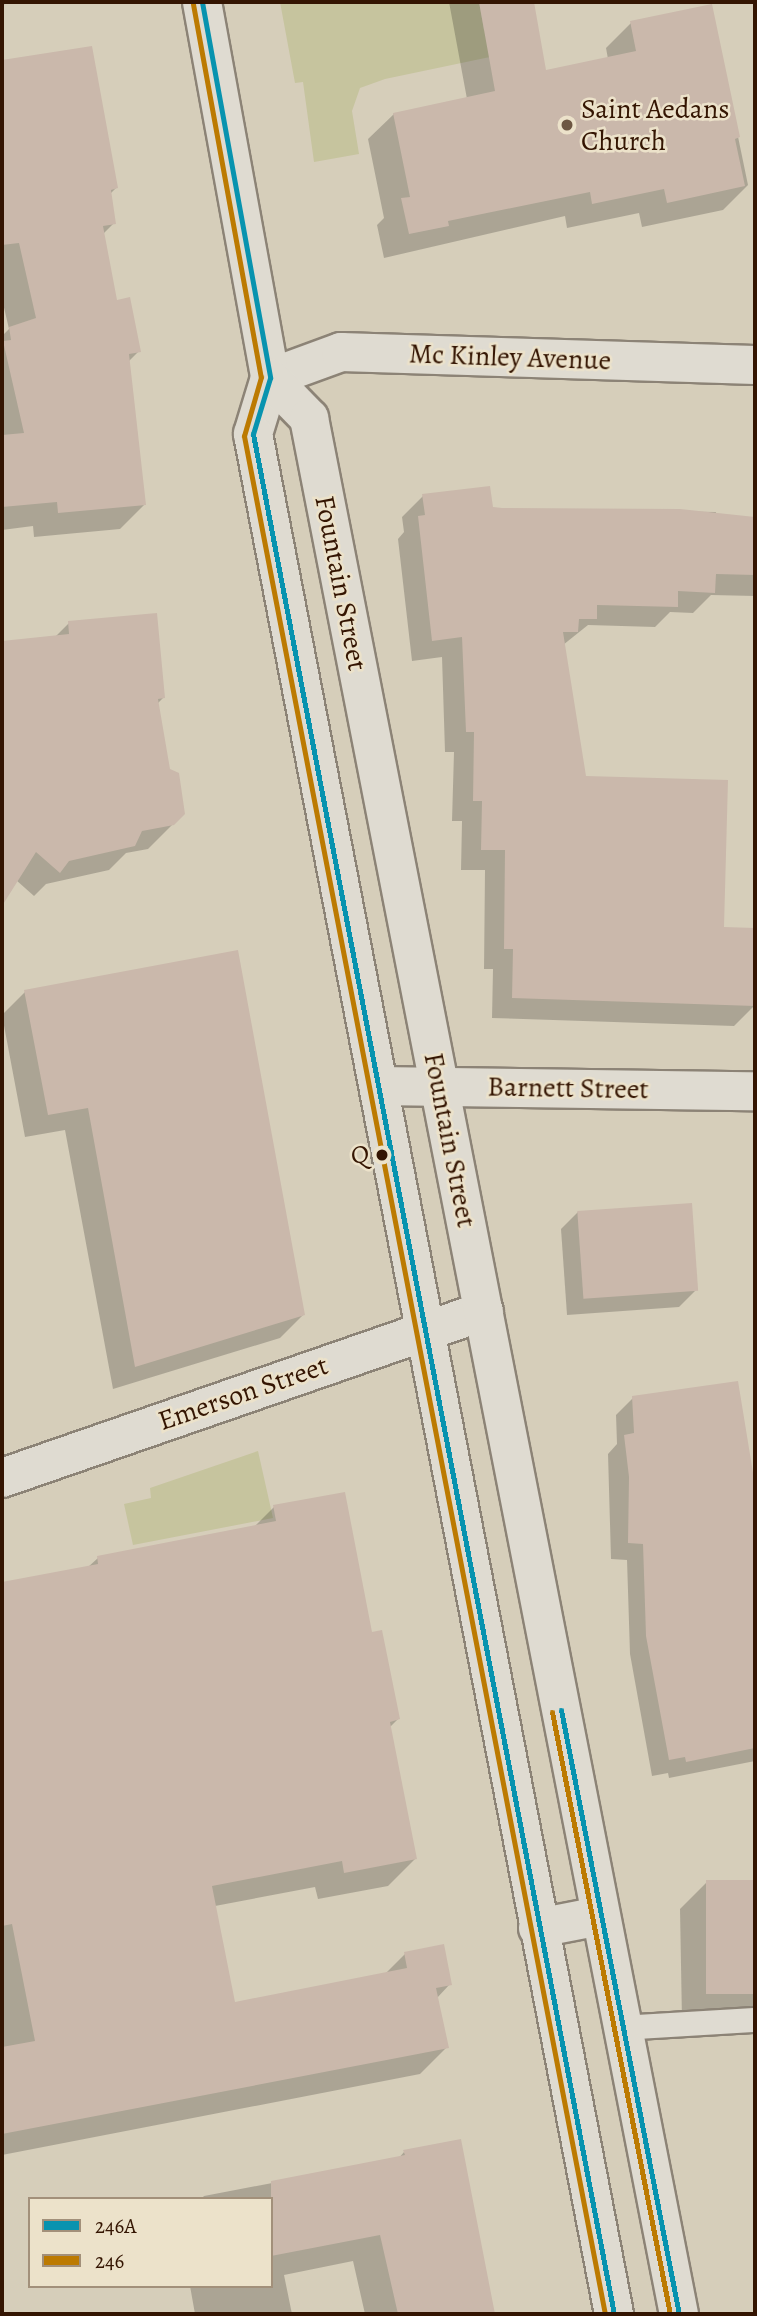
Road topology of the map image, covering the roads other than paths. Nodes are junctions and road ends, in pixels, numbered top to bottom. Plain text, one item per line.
1 (202, 2) edge
2 (755, 365) edge
3 (270, 378) junction
4 (380, 1086) junction
5 (439, 1086) junction
6 (755, 1091) edge
7 (484, 1311) junction
8 (428, 1328) junction
9 (2, 1478) edge
10 (600, 1916) junction
11 (538, 1928) junction
12 (755, 2020) edge
13 (620, 2028) junction
14 (614, 2314) edge
15 (679, 2314) edge

1 - 3 main road, Fountain Street
2 - 3 main road, Mc Kinley Avenue
3 - 4 main road, Fountain Street
3 - 5 main road, Fountain Street
4 - 5 main road, Barnett Street
4 - 8 main road, Fountain Street
5 - 6 main road, Barnett Street
5 - 7 main road, Fountain Street
7 - 8 main road, Emerson Street
7 - 10 main road, Fountain Street
8 - 9 main road, Emerson Street
8 - 11 main road, Fountain Street
10 - 11 main road
10 - 13 main road, Fountain Street
11 - 14 main road, Fountain Street
12 - 13 lane
13 - 15 main road, Fountain Street

